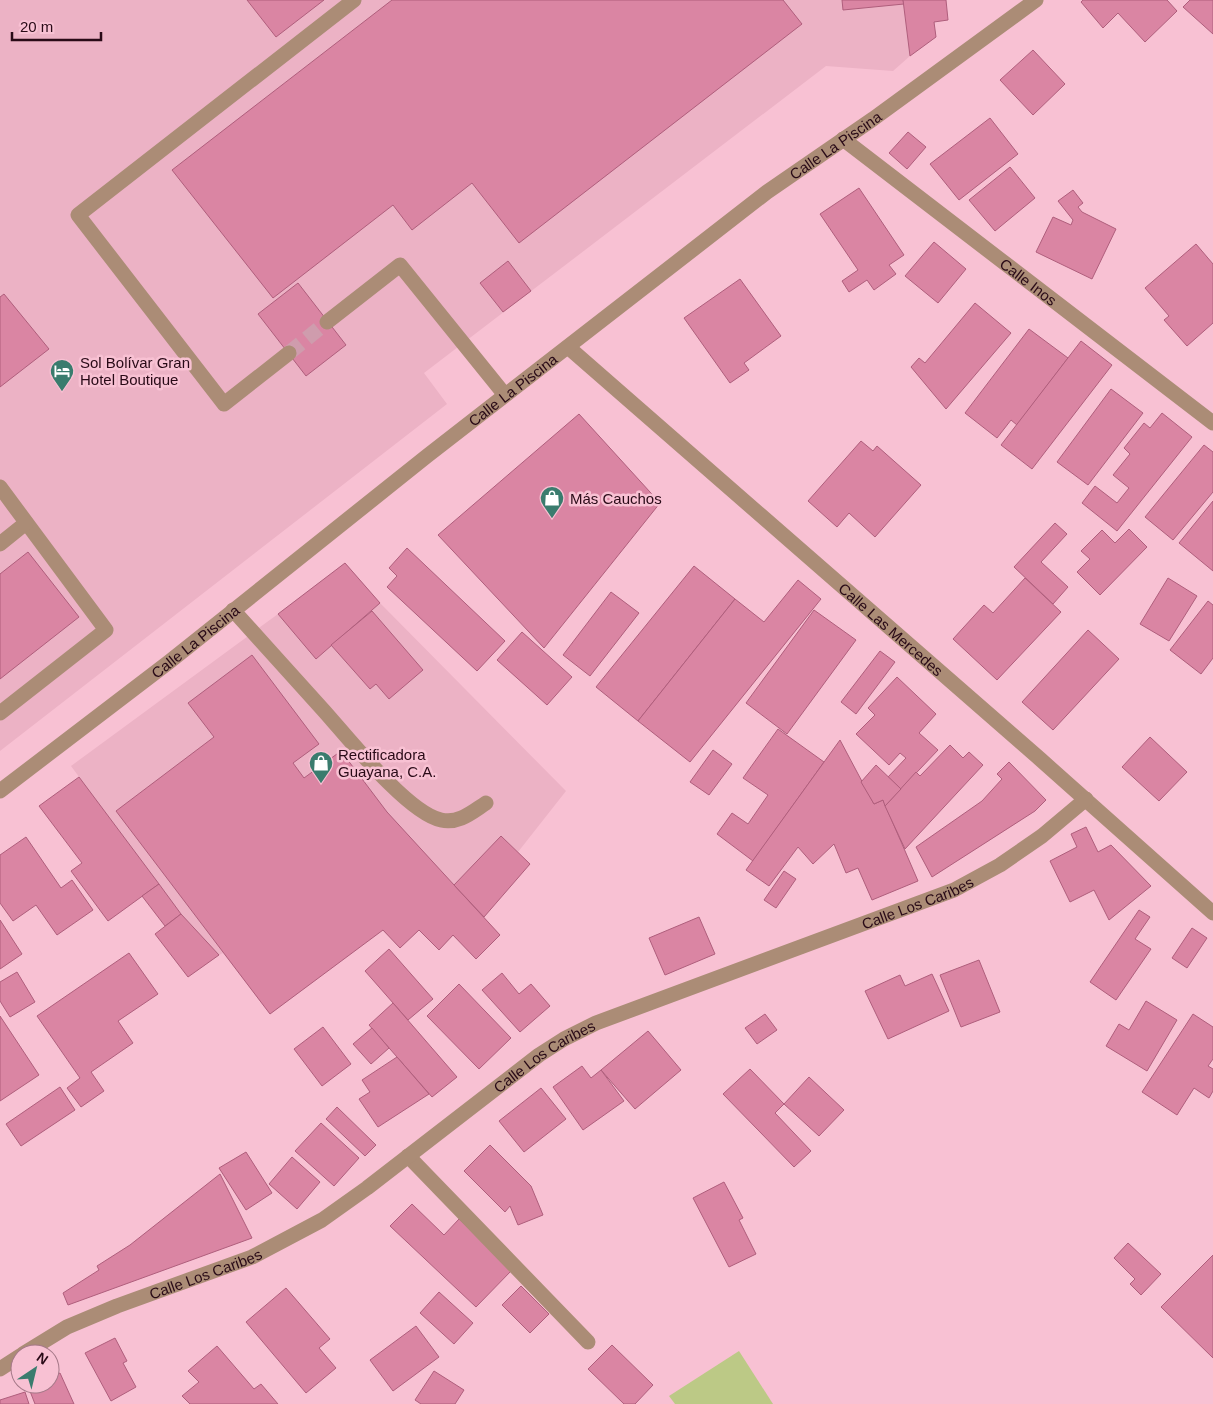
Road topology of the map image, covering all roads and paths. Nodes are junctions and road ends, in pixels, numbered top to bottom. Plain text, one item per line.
1 (354, 0) edge
2 (1036, 0) edge
3 (843, 139) junction
4 (327, 322) tunnel mouth
5 (568, 347) junction
6 (289, 352) tunnel mouth
7 (505, 395) junction
8 (1213, 423) edge
9 (1, 490) edge
10 (26, 523) junction
11 (0, 544) edge
12 (233, 610) junction
13 (0, 713) edge
14 (0, 791) edge
15 (1086, 799) junction
16 (486, 803) dead end
17 (1213, 913) edge
18 (408, 1156) junction
19 (588, 1342) dead end
20 (39, 1344) edge

1 - 6 street
2 - 3 street, Calle La Piscina
3 - 5 street, Calle La Piscina
3 - 8 street, Calle Inos
4 - 7 street
5 - 7 street, Calle La Piscina
5 - 15 street, Calle Las Mercedes
7 - 12 street, Calle La Piscina
9 - 10 street
10 - 11 street
10 - 13 street
12 - 14 street, Calle La Piscina
12 - 16 street
15 - 17 street, Calle Las Mercedes
15 - 18 street, Calle Los Caribes
18 - 19 street
18 - 20 street, Calle Los Caribes

